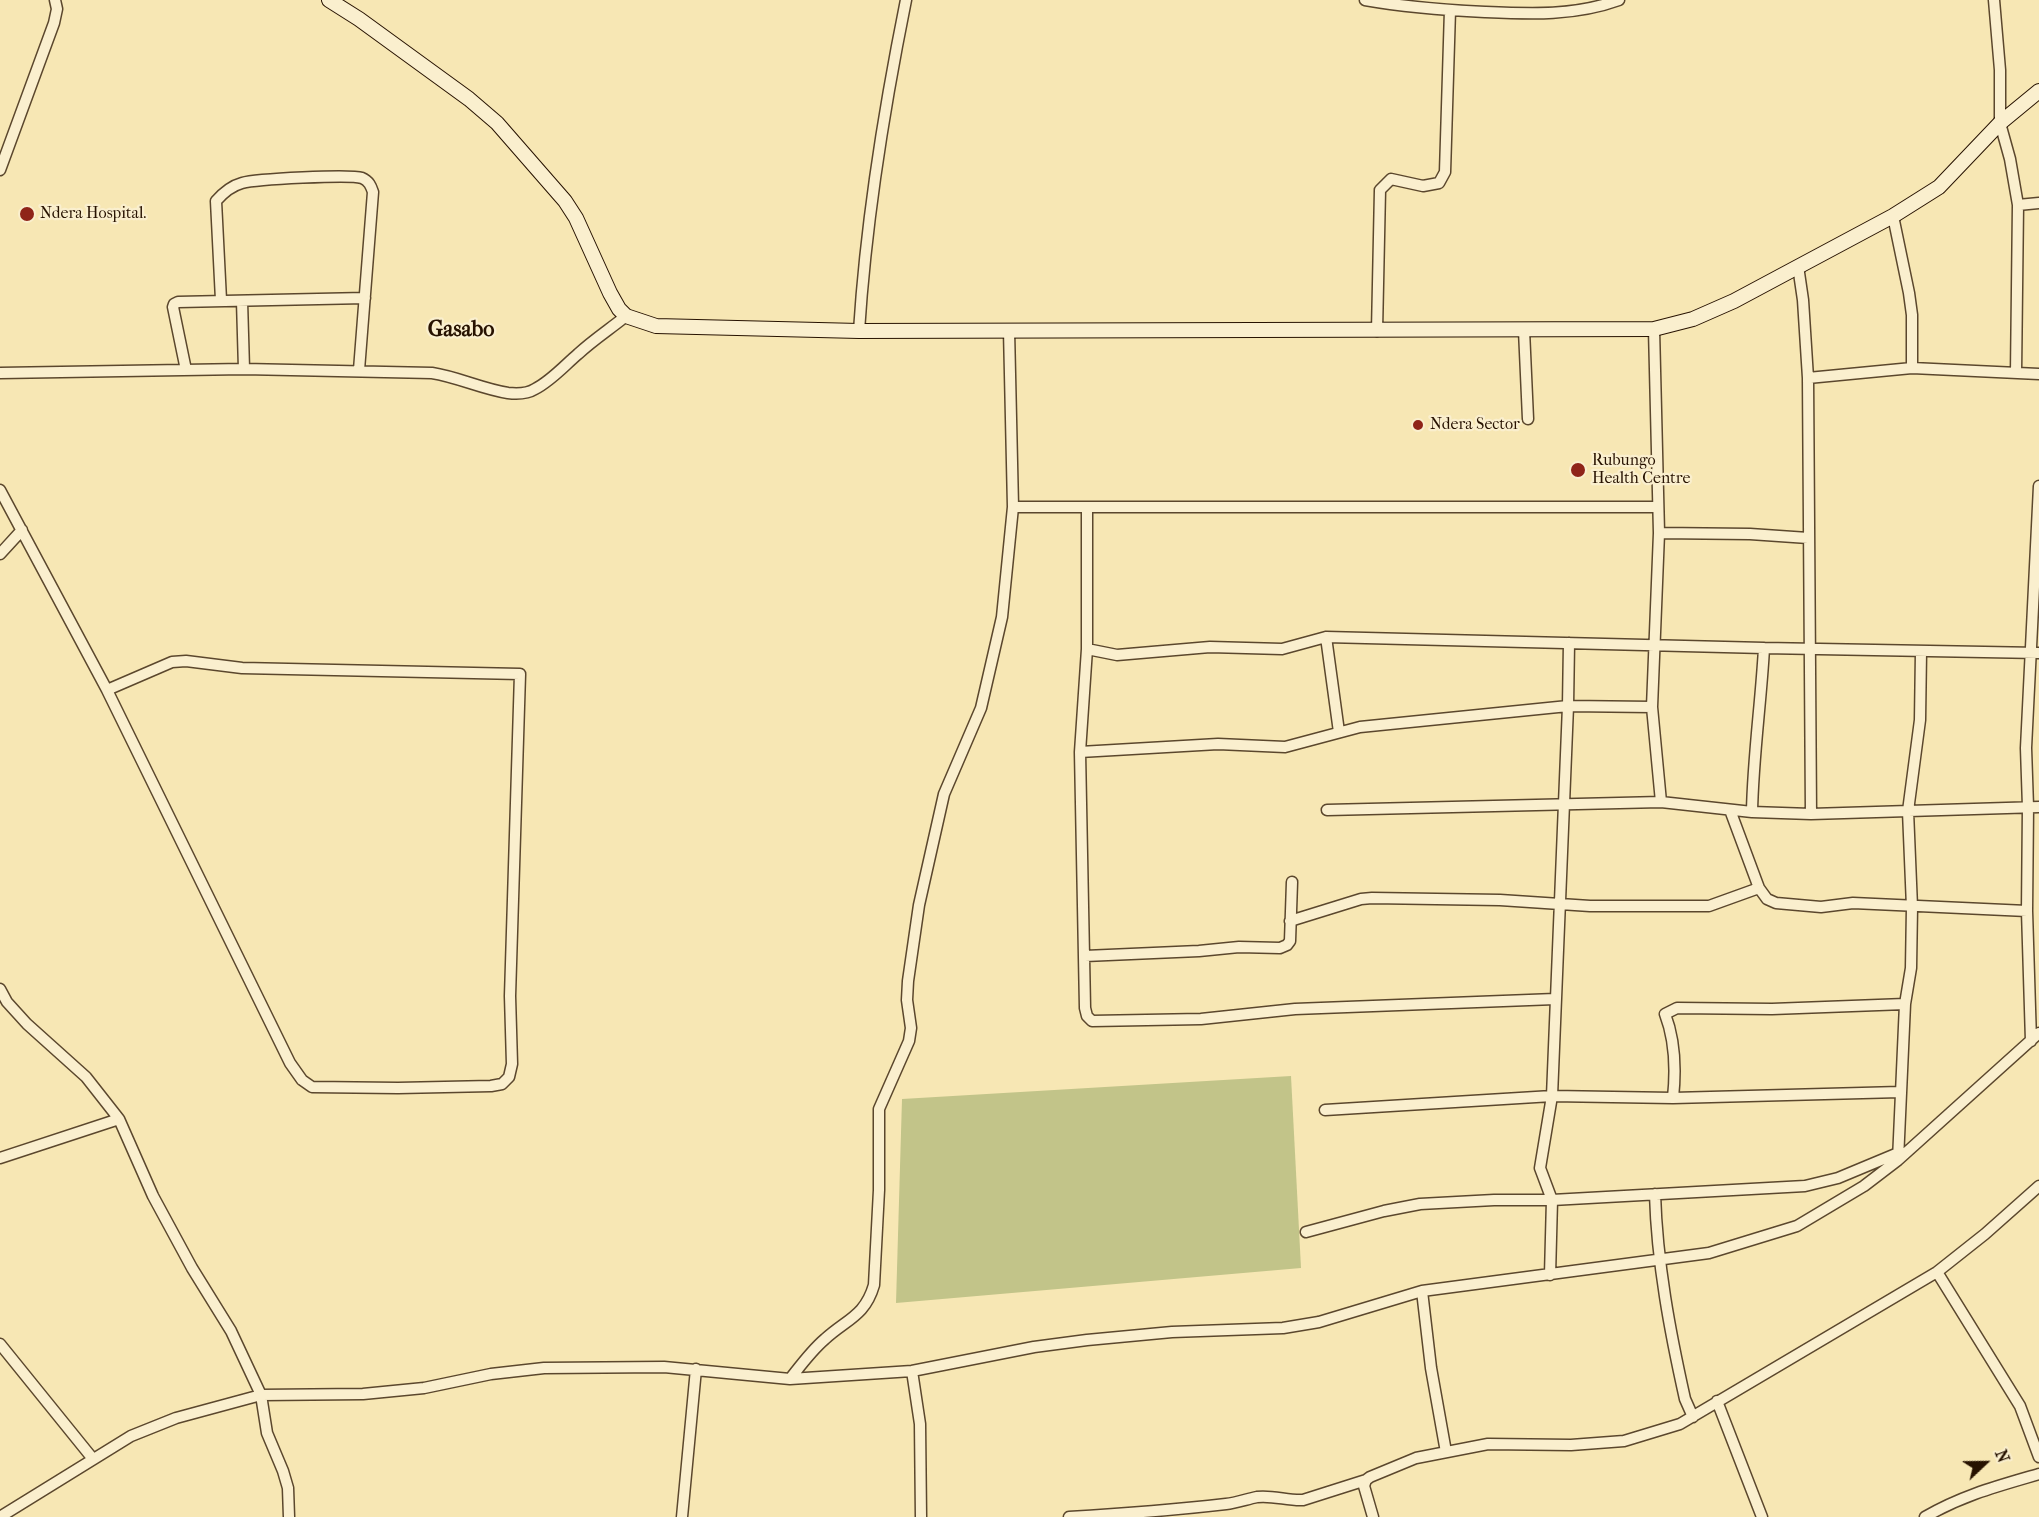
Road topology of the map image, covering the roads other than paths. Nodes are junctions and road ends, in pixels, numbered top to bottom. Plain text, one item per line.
1 (56, 0) edge
2 (329, 0) edge
3 (906, 0) edge
4 (1365, 0) edge
5 (1619, 0) edge
6 (1994, 0) edge
7 (1450, 10) junction
8 (2039, 91) edge
9 (2000, 123) junction
10 (0, 170) edge
11 (2039, 203) edge
12 (2018, 205) junction
13 (1893, 216) junction
14 (1798, 267) junction
15 (365, 298) junction
16 (221, 300) junction
17 (242, 301) junction
18 (626, 316) junction
19 (1654, 329) junction
20 (1010, 330) junction
21 (1524, 330) junction
22 (859, 331) junction
23 (1377, 332) junction
24 (1912, 368) junction
25 (244, 369) junction
26 (186, 370) junction
27 (359, 370) junction
28 (0, 373) edge
29 (2016, 373) junction
30 (2039, 374) edge
31 (1808, 378) junction
32 (1528, 419) dead end
33 (2039, 486) edge
34 (0, 490) edge
35 (1013, 507) junction
36 (1087, 507) junction
37 (1658, 507) junction
38 (22, 530) junction
39 (1659, 533) junction
40 (1808, 538) junction
41 (0, 554) edge
42 (1326, 637) junction
43 (1569, 643) junction
44 (1654, 645) junction
45 (1764, 648) junction
46 (1809, 648) junction
47 (1087, 649) junction
48 (1921, 651) junction
49 (2034, 653) edge
50 (107, 690) junction
51 (1568, 706) junction
52 (1652, 707) junction
53 (1338, 732) junction
54 (1080, 752) junction
55 (1661, 802) junction
56 (1564, 804) junction
57 (2034, 807) edge
58 (1327, 810) dead end
59 (1730, 810) junction
60 (1908, 811) junction
61 (1752, 812) junction
62 (1811, 814) junction
63 (1292, 882) dead end
64 (1759, 888) junction
65 (1559, 903) junction
66 (1912, 907) junction
67 (2027, 911) junction
68 (1290, 921) junction
69 (1085, 956) junction
70 (0, 989) edge
71 (1555, 999) junction
72 (1905, 1004) junction
73 (2039, 1032) edge
74 (2031, 1041) junction
75 (1900, 1092) junction
76 (1552, 1096) junction
77 (1673, 1098) junction
78 (1325, 1110) dead end
79 (119, 1119) junction
80 (1898, 1156) junction
81 (0, 1158) edge
82 (2039, 1186) edge
83 (1655, 1194) junction
84 (1552, 1200) junction
85 (1306, 1232) dead end
86 (1659, 1260) junction
87 (1937, 1272) junction
88 (1550, 1275) junction
89 (1422, 1291) junction
90 (0, 1344) edge
91 (696, 1370) junction
92 (912, 1371) junction
93 (790, 1378) junction
94 (261, 1395) junction
95 (1717, 1401) junction
96 (1693, 1417) junction
97 (1446, 1452) junction
98 (2039, 1457) edge
99 (93, 1459) junction
100 (2039, 1474) edge
101 (1366, 1480) junction
102 (0, 1517) edge
103 (289, 1517) edge
104 (682, 1517) edge
105 (921, 1517) edge
106 (1069, 1517) edge
107 (1373, 1517) edge
108 (1762, 1517) edge
109 (1925, 1517) edge

1 - 10 street
2 - 18 main road
3 - 22 street
4 - 7 street
5 - 7 street
6 - 9 street
7 - 23 street
8 - 9 main road
9 - 12 street
9 - 13 main road
11 - 12 street
12 - 29 street
13 - 14 main road
13 - 24 street
14 - 19 main road
14 - 31 street
15 - 16 street
15 - 17 street
15 - 27 street
16 - 17 street
16 - 26 street
17 - 25 street
18 - 22 main road
18 - 27 street
19 - 21 main road
19 - 37 street
20 - 22 main road
20 - 23 main road
20 - 35 street
21 - 23 main road
21 - 32 street
24 - 29 street
24 - 31 street
25 - 26 street
25 - 27 street
26 - 28 street
29 - 30 street
31 - 40 street
33 - 49 street
34 - 38 street
35 - 36 street
35 - 93 street
36 - 37 street
36 - 47 street
37 - 39 street
38 - 41 street
38 - 50 street
39 - 40 street
39 - 44 street
40 - 46 street
42 - 43 street
42 - 47 street
42 - 53 street
43 - 44 street
43 - 51 street
44 - 45 street
44 - 52 street
45 - 46 street
45 - 61 street
46 - 48 street
46 - 62 street
47 - 54 street
48 - 49 street
48 - 60 street
49 - 57 street
50 - 50 street
51 - 52 street
51 - 53 street
51 - 56 street
52 - 55 street
53 - 54 street
54 - 69 street
55 - 56 street
55 - 59 street
56 - 58 street
56 - 65 street
57 - 60 street
57 - 67 street
59 - 61 street
59 - 64 street
60 - 62 street
60 - 66 street
61 - 62 street
63 - 68 street
64 - 65 street
64 - 66 street
65 - 68 street
65 - 71 street
66 - 67 street
66 - 72 street
67 - 74 street
68 - 69 street
69 - 71 street
70 - 79 street
71 - 76 street
72 - 75 street
72 - 77 street
73 - 74 street
74 - 80 street
75 - 77 street
75 - 80 street
76 - 77 street
76 - 78 street
76 - 84 street
79 - 81 street
79 - 94 street
80 - 83 street
80 - 86 street
82 - 87 street
83 - 84 street
83 - 86 street
84 - 85 street
84 - 88 street
86 - 88 street
86 - 96 street
87 - 95 street
87 - 98 street
88 - 89 street
89 - 92 street
89 - 97 street
90 - 99 street
91 - 93 street
91 - 94 street
91 - 104 street
92 - 93 street
92 - 105 street
94 - 99 street
94 - 103 street
95 - 96 street
95 - 108 street
96 - 97 street
97 - 101 street
99 - 102 street
100 - 109 street
101 - 106 street
101 - 107 street

